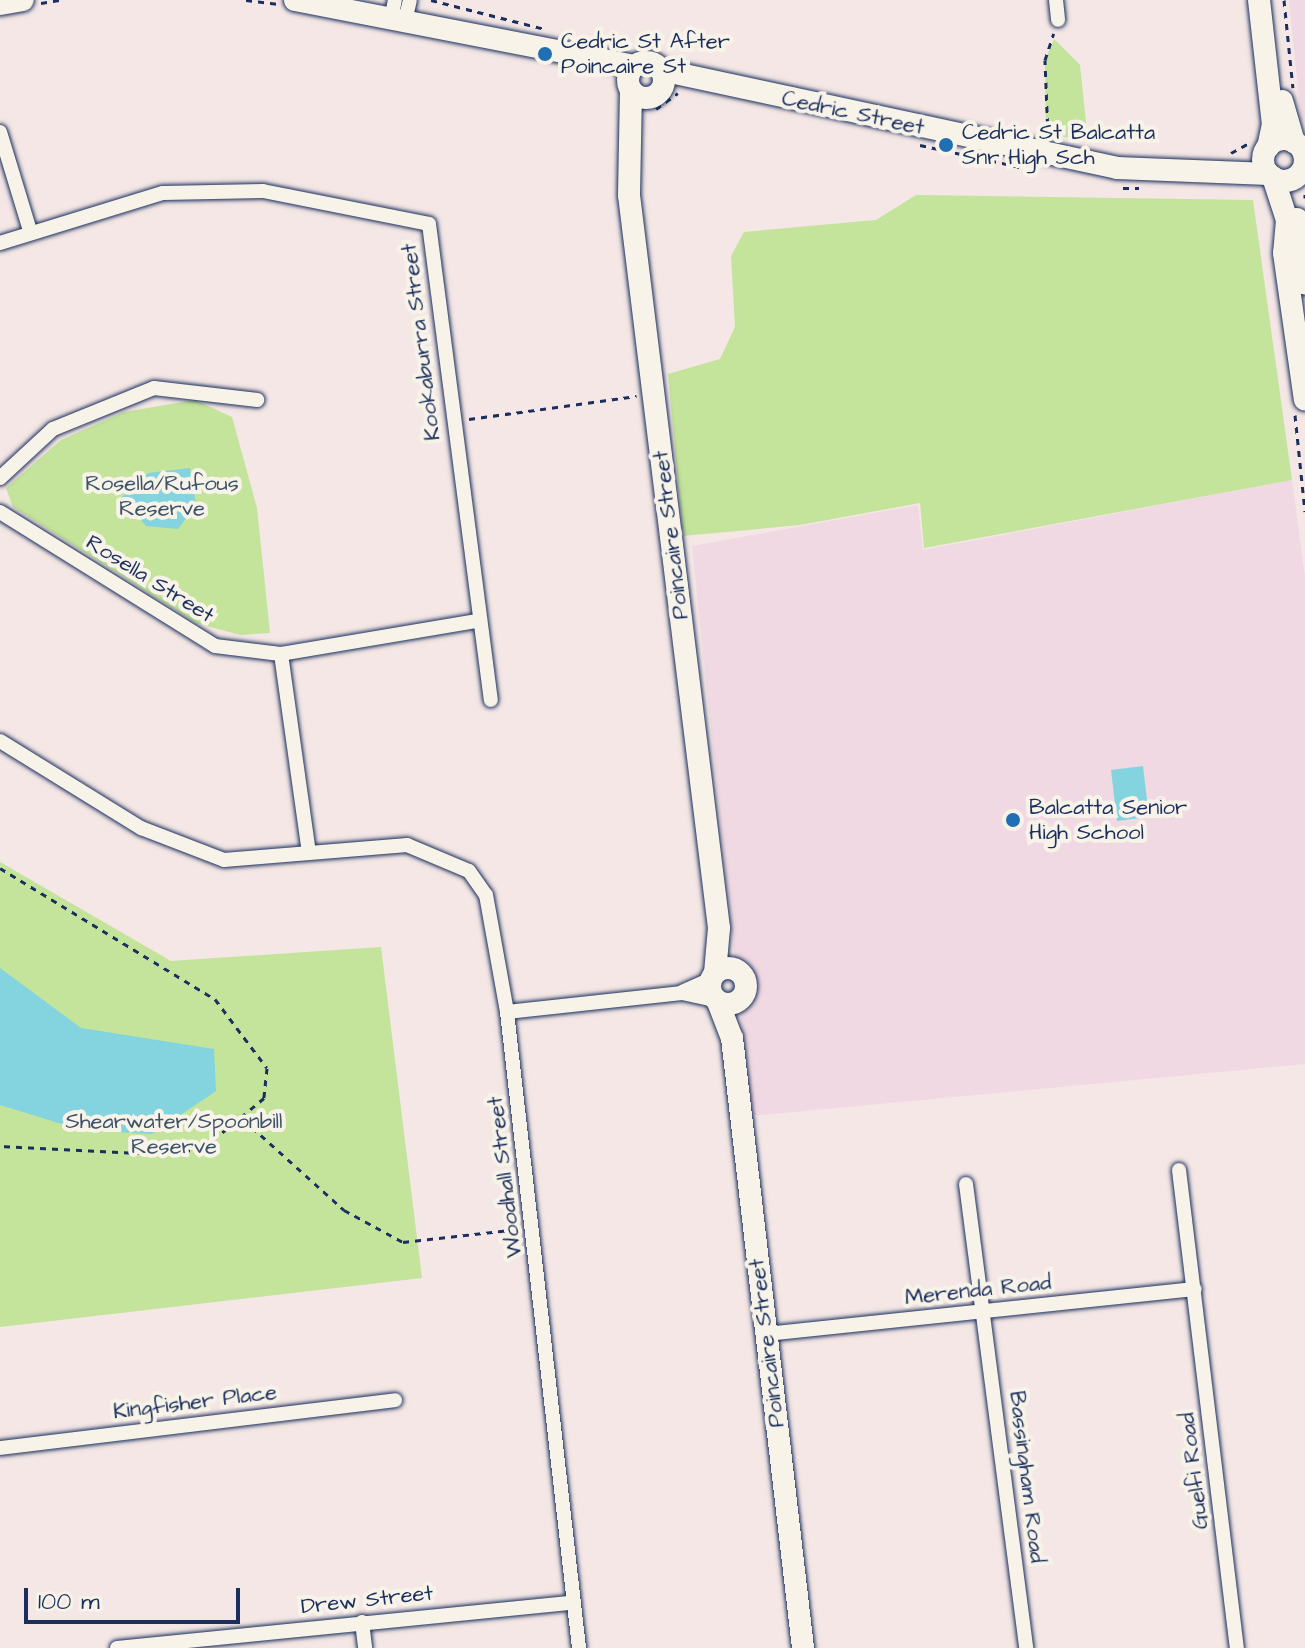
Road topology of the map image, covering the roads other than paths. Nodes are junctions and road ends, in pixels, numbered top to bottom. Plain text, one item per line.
1 (23, 0) edge
2 (295, 0) edge
3 (1056, 0) edge
4 (1259, 0) edge
5 (1270, 0) edge
6 (0, 4) edge
7 (401, 8) edge
8 (1058, 20) road end
9 (644, 89) junction
10 (741, 89) junction
11 (0, 132) edge
12 (1299, 145) edge
13 (1284, 170) edge
14 (30, 231) junction
15 (0, 243) edge
16 (1305, 284) edge
17 (257, 400) dead end
18 (1299, 401) edge
19 (0, 478) edge
20 (0, 512) edge
21 (476, 621) junction
22 (281, 654) junction
23 (491, 700) dead end
24 (0, 741) edge
25 (309, 852) junction
26 (719, 928) junction
27 (720, 991) junction
28 (507, 1012) junction
29 (1179, 1170) dead end
30 (966, 1184) dead end
31 (1195, 1289) junction
32 (984, 1312) junction
33 (766, 1334) junction
34 (395, 1400) dead end
35 (0, 1448) edge
36 (574, 1602) junction
37 (362, 1622) junction
38 (154, 1646) edge
39 (117, 1648) edge
40 (365, 1648) edge
41 (579, 1648) edge
42 (803, 1648) edge
43 (1026, 1648) edge
44 (1237, 1648) edge

1 - 6 main road
2 - 7 main road, Cedric Street
3 - 8 street
4 - 13 main road
5 - 12 main road
7 - 9 main road, Cedric Street
9 - 10 main road, Cedric Street
9 - 10 main road, Cedric Street
9 - 26 main road, Poincaire Street
10 - 13 main road, Cedric Street
11 - 14 street
12 - 13 main road, Cedric Street
12 - 13 main road
13 - 16 main road
13 - 18 main road
14 - 15 street, Kookaburra Street
14 - 21 street, Kookaburra Street
17 - 19 street
20 - 22 street, Rosella Street
21 - 22 street, Rosella Street
21 - 23 street, Kookaburra Street
22 - 25 street
24 - 25 street, Woodhall Street
25 - 28 street, Woodhall Street
26 - 27 main road, Poincaire Street
26 - 27 main road, Poincaire Street
27 - 28 street
27 - 33 main road, Poincaire Street
28 - 36 street, Woodhall Street
29 - 31 street, Guelfi Road
30 - 32 street, Bassingham Road
31 - 32 street, Merenda Road
31 - 44 street, Guelfi Road
32 - 33 street, Merenda Road
32 - 43 street, Bassingham Road
33 - 42 main road, Poincaire Street
34 - 35 street, Kingfisher Place
36 - 37 street, Drew Street
36 - 41 street, Woodhall Street
37 - 38 street, Drew Street
37 - 40 street
38 - 39 street, Drew Street

